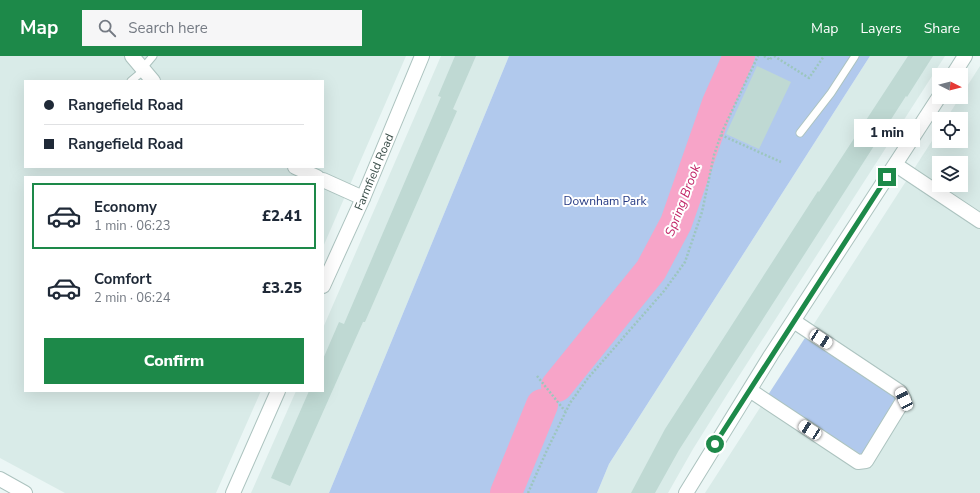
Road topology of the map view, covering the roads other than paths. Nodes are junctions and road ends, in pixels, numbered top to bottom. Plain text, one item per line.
1 (132, 56) edge
2 (153, 56) edge
3 (422, 56) edge
4 (855, 56) edge
5 (965, 56) edge
6 (957, 68) edge
7 (142, 70) junction
8 (132, 80) edge
9 (152, 80) edge
10 (935, 104) edge
11 (800, 133) dead end
12 (896, 165) junction
13 (297, 168) edge
14 (315, 176) edge
15 (324, 180) edge
16 (363, 198) junction
17 (980, 221) edge
18 (324, 284) edge
19 (794, 322) junction
20 (751, 391) junction
21 (278, 392) edge
22 (0, 479) edge
23 (25, 493) edge
24 (233, 493) edge
25 (686, 493) edge

1 - 7 street
2 - 7 lane
3 - 16 street, Farmfield Road
4 - 11 lane
5 - 6 street
7 - 8 lane
7 - 9 street
10 - 12 street
12 - 17 street
12 - 19 street
13 - 14 street
15 - 16 street
16 - 18 street, Farmfield Road
19 - 20 street
19 - 20 street
20 - 25 street
21 - 24 street
22 - 23 street

